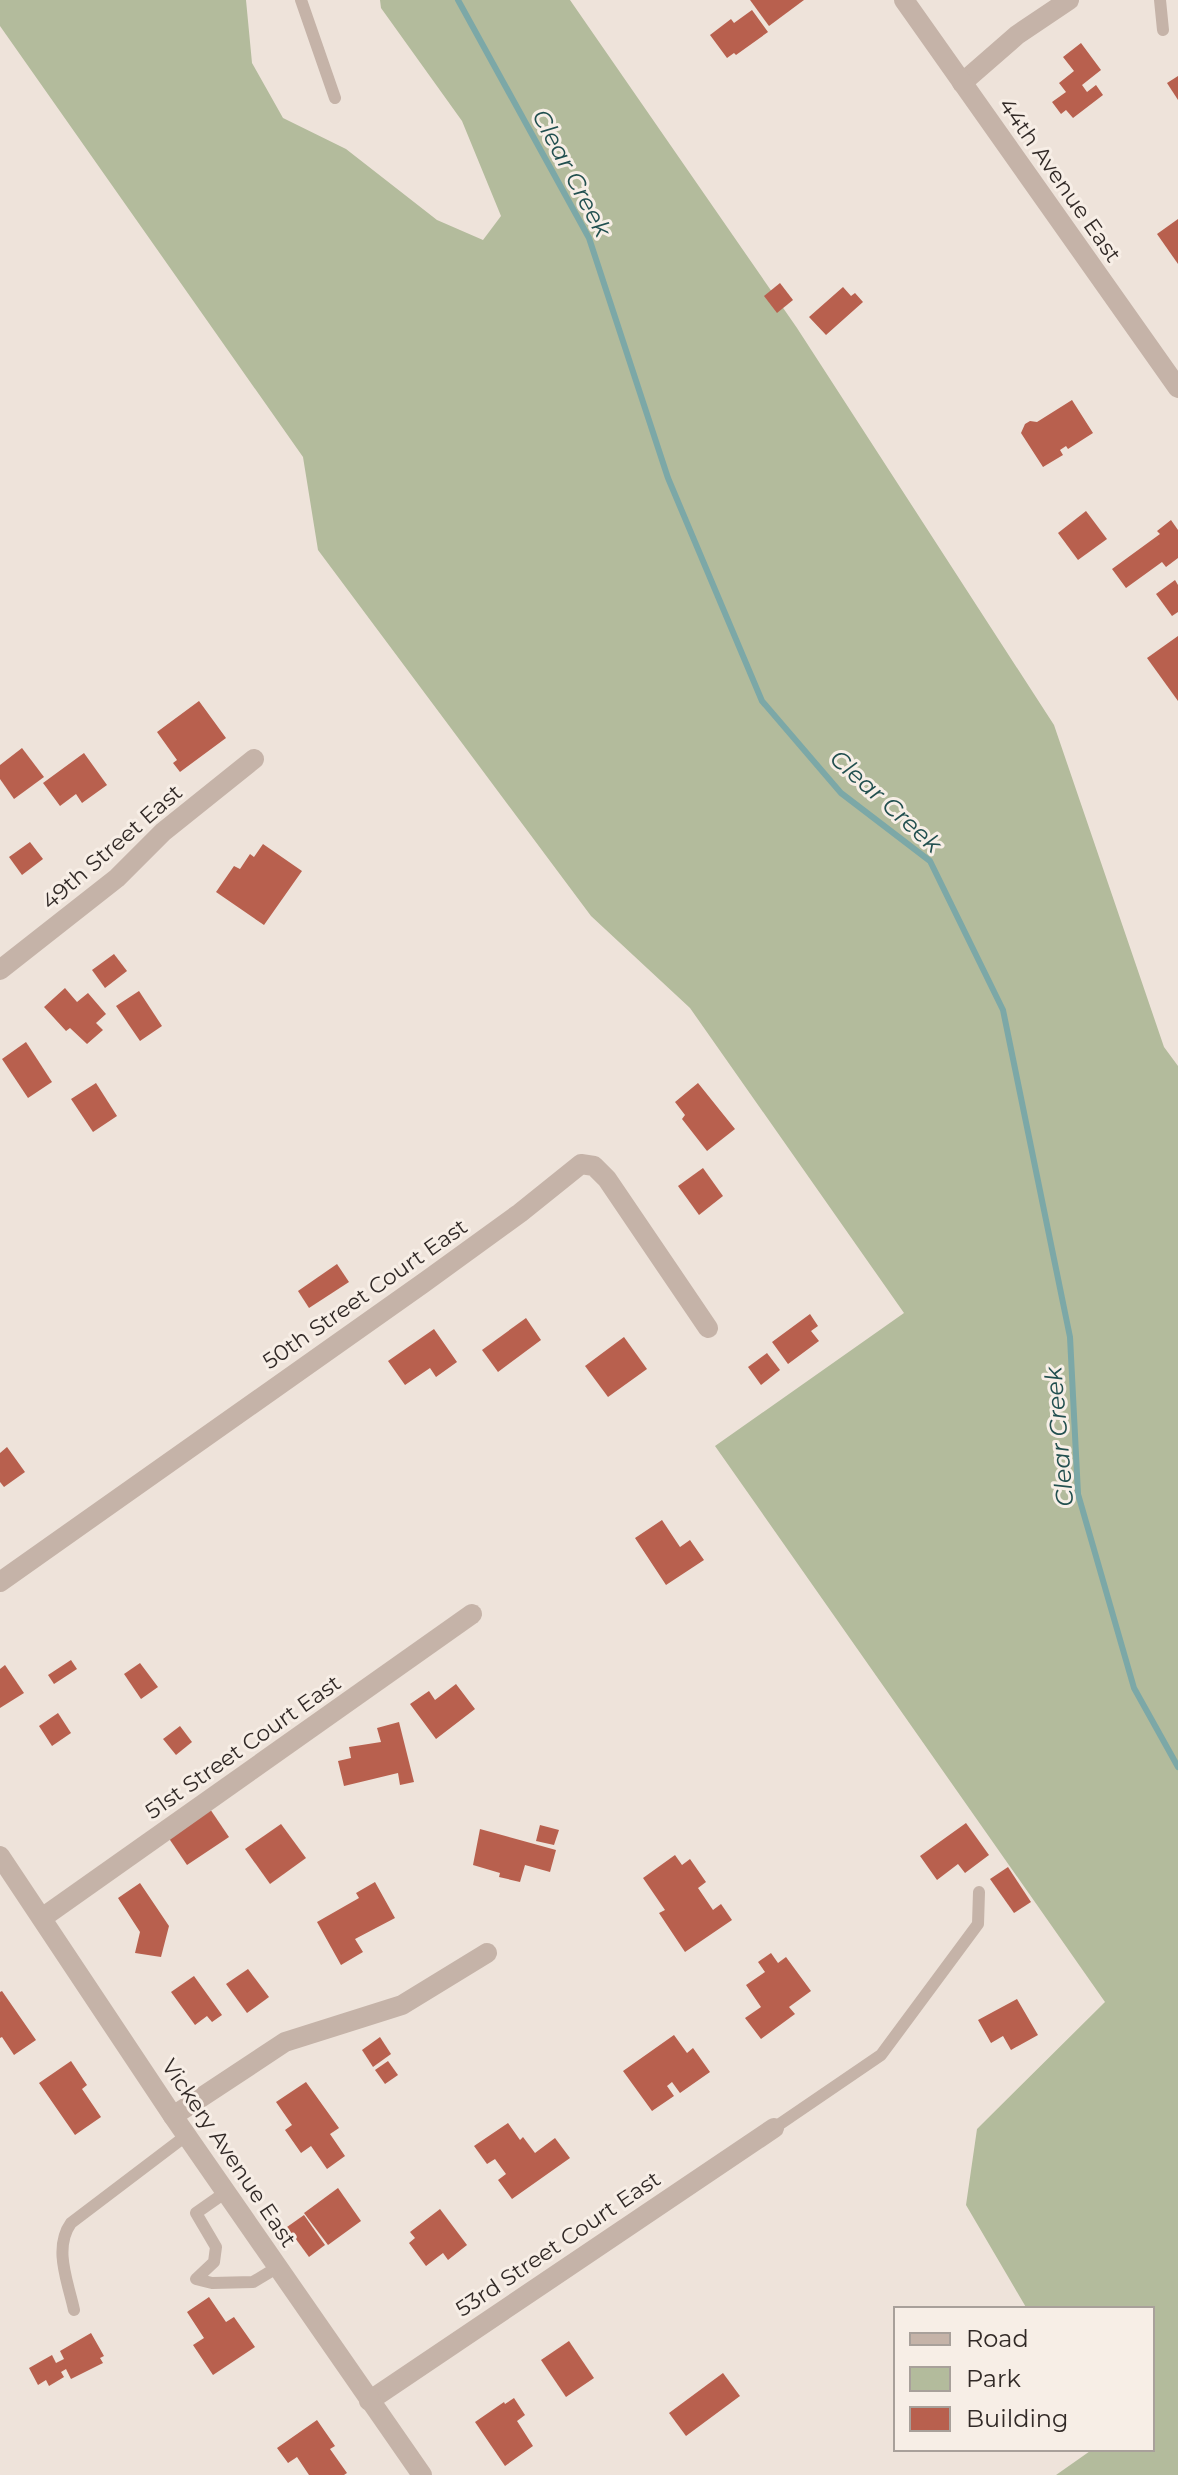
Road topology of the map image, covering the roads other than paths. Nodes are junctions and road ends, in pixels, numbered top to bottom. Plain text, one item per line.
1 (301, 0) edge
2 (904, 0) edge
3 (1069, 0) edge
4 (1160, 0) edge
5 (1163, 30) dead end
6 (962, 83) junction
7 (335, 98) dead end
8 (1178, 388) edge
9 (254, 759) dead end
10 (0, 970) edge
11 (708, 1328) dead end
12 (0, 1582) edge
13 (472, 1614) dead end
14 (0, 1856) edge
15 (979, 1892) dead end
16 (42, 1918) junction
17 (487, 1953) dead end
18 (173, 2116) junction
19 (774, 2128) joint
20 (187, 2135) junction
21 (226, 2192) junction
22 (278, 2267) junction
23 (74, 2310) dead end
24 (369, 2401) junction
25 (422, 2475) edge

1 - 7 lane
2 - 6 street, 44th Avenue East
3 - 6 street
4 - 5 lane
6 - 8 street, 44th Avenue East
9 - 10 street, 49th Street East
11 - 12 street, 50th Street Court East
13 - 16 street, 51st Street Court East
14 - 16 street, Vickery Avenue East
15 - 19 lane
16 - 18 street, Vickery Avenue East
17 - 18 street
18 - 20 street, Vickery Avenue East
19 - 24 street, 53rd Street Court East
20 - 21 street, Vickery Avenue East
20 - 23 lane
21 - 22 street, Vickery Avenue East
21 - 22 lane
22 - 24 street, Vickery Avenue East
24 - 25 street, Vickery Avenue East

